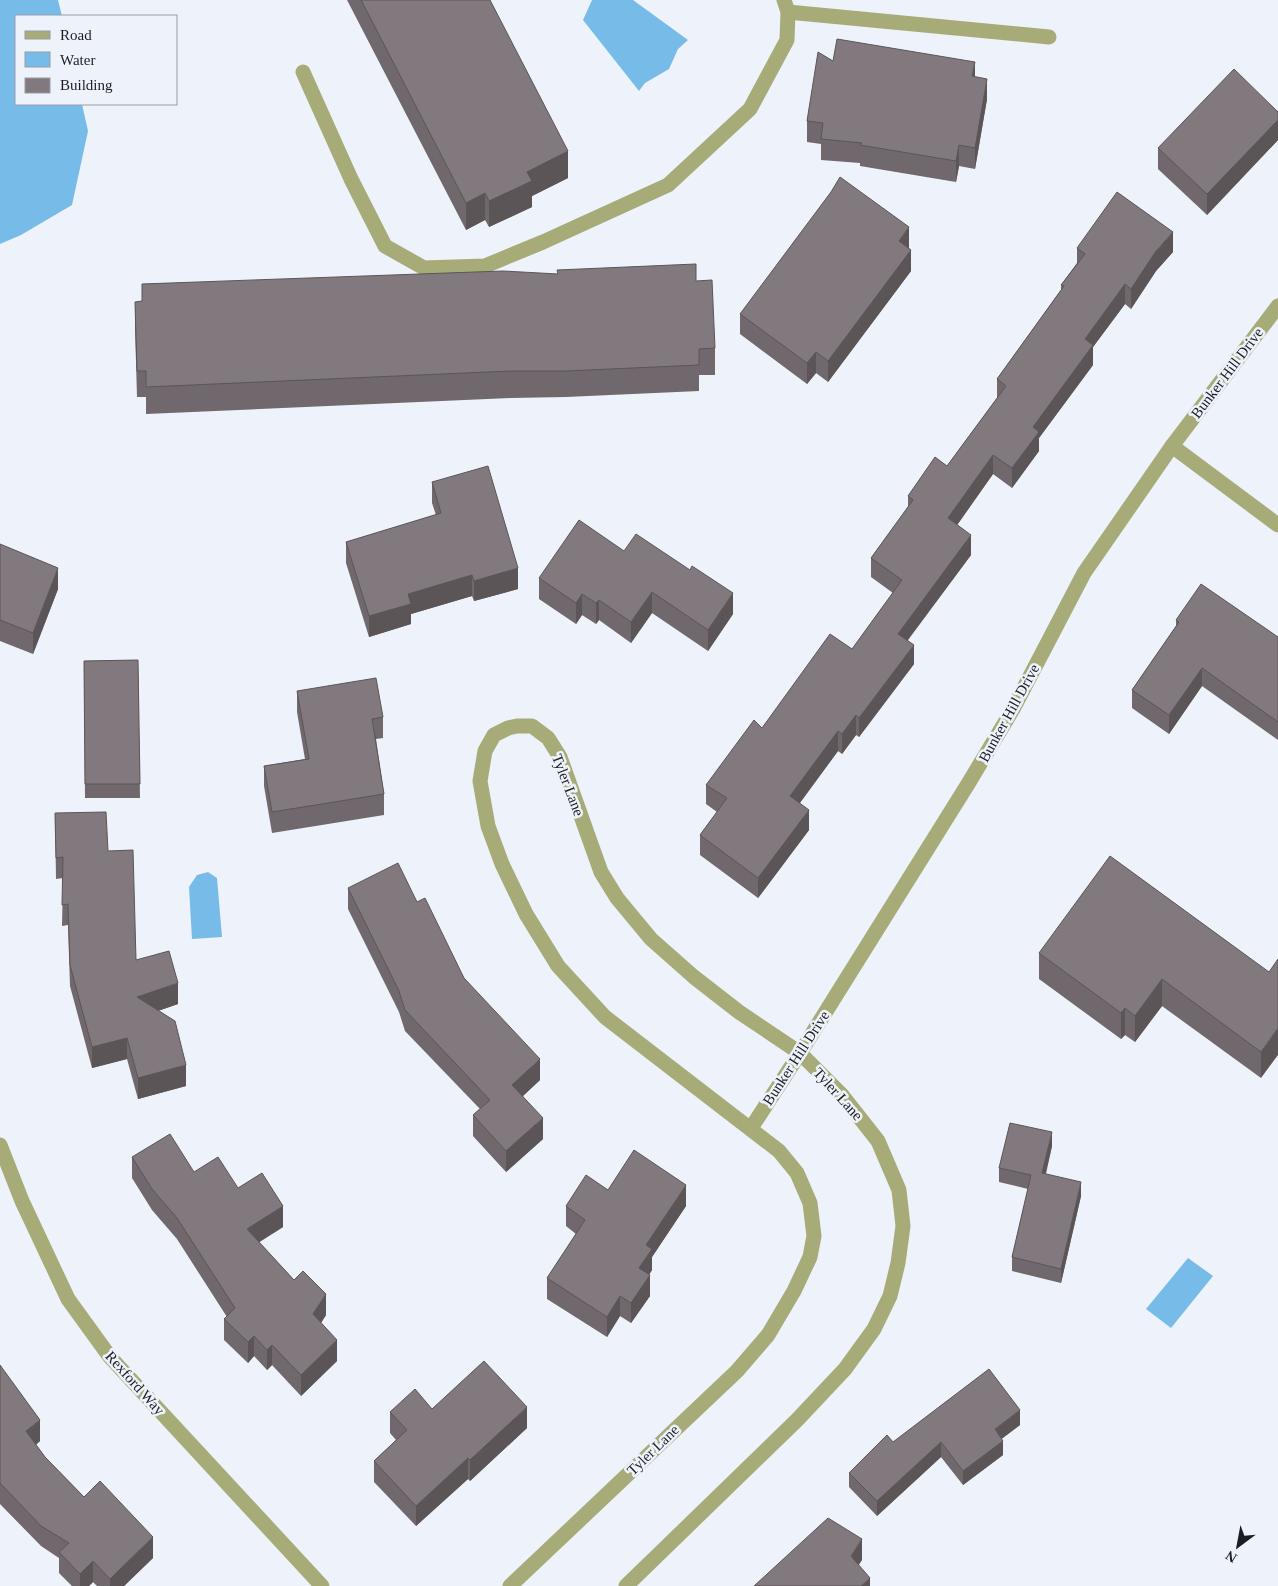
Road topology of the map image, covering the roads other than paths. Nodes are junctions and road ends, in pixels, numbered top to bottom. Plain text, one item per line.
1 (786, 6) edge
2 (1049, 37) dead end
3 (303, 72) dead end
4 (1278, 306) edge
5 (1172, 446) junction
6 (1278, 525) edge
7 (800, 1053) junction
8 (751, 1128) junction
9 (0, 1145) edge
10 (322, 1586) edge
11 (510, 1586) edge
12 (626, 1586) edge

1 - 2 street
1 - 3 street
4 - 5 street, Bunker Hill Drive
5 - 6 street
5 - 7 street, Bunker Hill Drive
7 - 8 street, Bunker Hill Drive
7 - 8 street, Tyler Lane
7 - 12 street, Tyler Lane
8 - 11 street, Tyler Lane
9 - 10 street, Rexford Way

